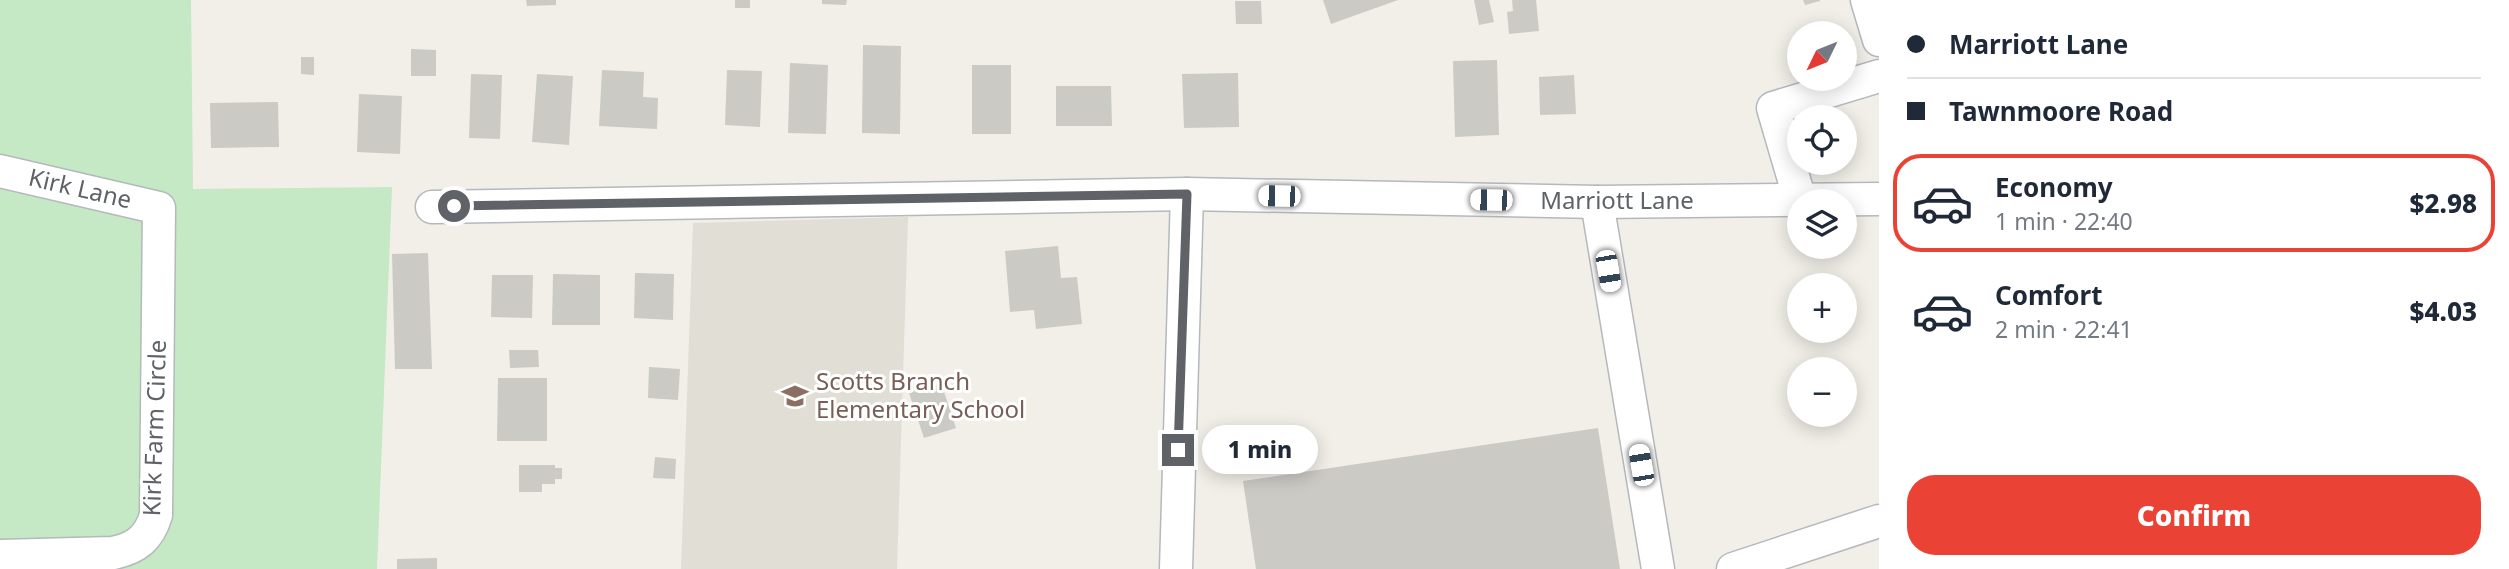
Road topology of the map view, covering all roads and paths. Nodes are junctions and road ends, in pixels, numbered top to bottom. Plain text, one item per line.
1 (1867, 0) edge
2 (1879, 40) edge
3 (1879, 76) edge
4 (0, 171) edge
5 (1797, 189) edge
6 (1187, 194) junction
7 (1787, 200) edge
8 (1857, 200) edge
9 (1879, 200) edge
10 (1597, 202) junction
11 (432, 207) dead end
12 (159, 208) joint
13 (1879, 521) edge
14 (0, 556) edge
15 (1176, 569) edge
16 (1658, 569) edge
17 (1733, 569) edge

1 - 2 street
3 - 5 street
4 - 12 street, Kirk Lane
6 - 10 street, Marriott Lane
6 - 11 street, Marriott Lane
6 - 15 street
7 - 10 street, Marriott Lane
8 - 9 street, Marriott Lane
10 - 16 street
12 - 14 street, Kirk Farm Circle
13 - 17 street

